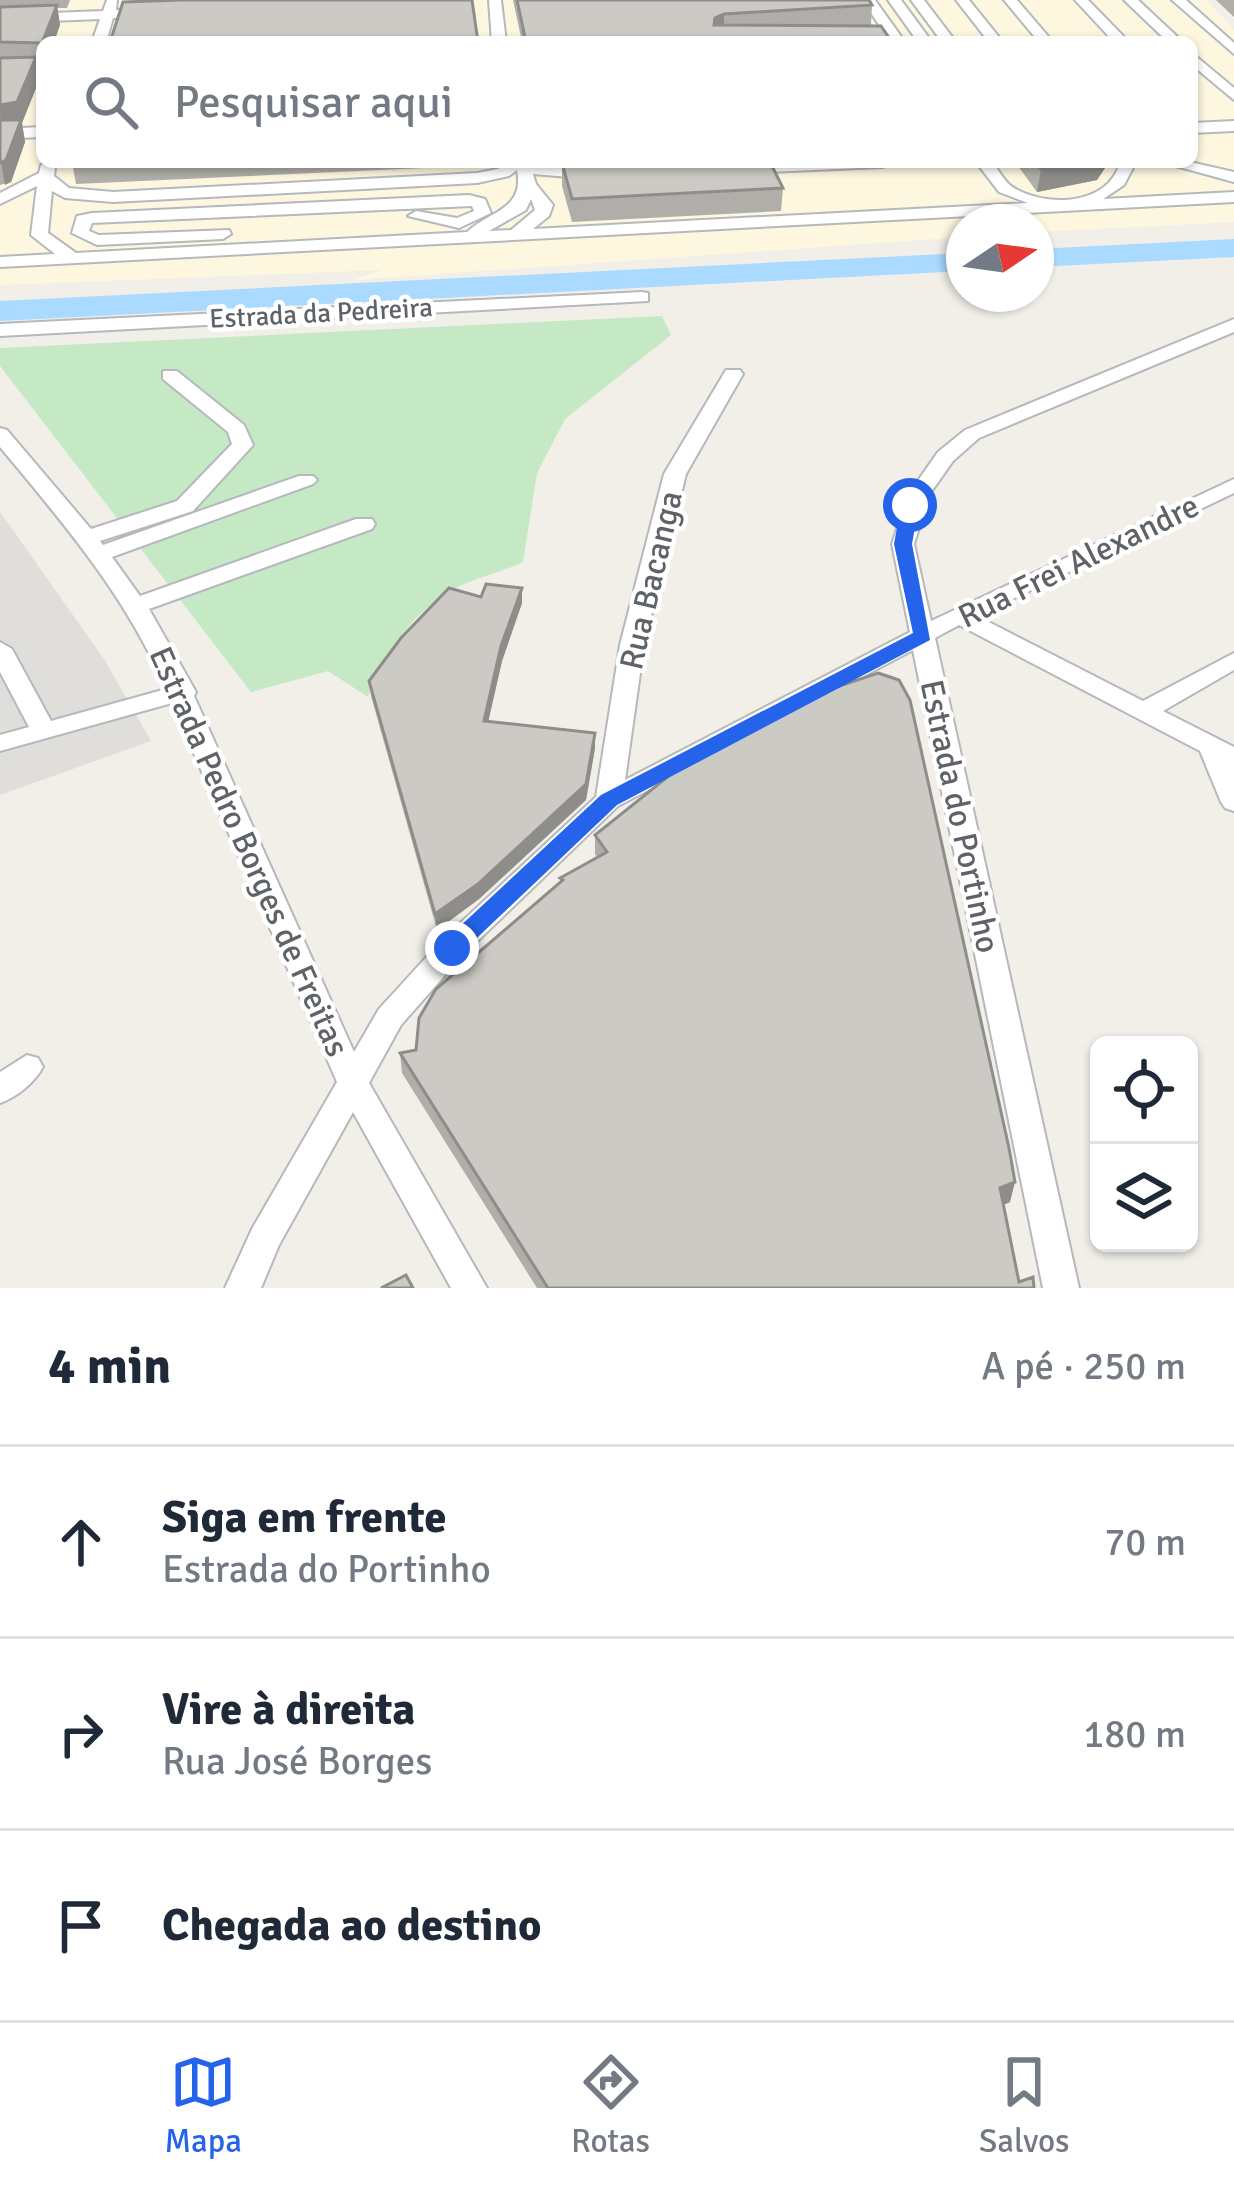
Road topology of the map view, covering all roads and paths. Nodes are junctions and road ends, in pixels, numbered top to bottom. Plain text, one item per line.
1 (495, 0) edge
2 (868, 0) edge
3 (894, 0) edge
4 (917, 0) edge
5 (962, 0) edge
6 (1010, 0) edge
7 (1081, 0) edge
8 (1130, 0) edge
9 (1178, 0) edge
10 (111, 7) edge
11 (154, 13) edge
12 (0, 19) edge
13 (101, 36) edge
14 (498, 36) edge
15 (894, 36) edge
16 (921, 36) edge
17 (944, 36) edge
18 (991, 36) edge
19 (1041, 36) edge
20 (1116, 36) edge
21 (1169, 36) edge
22 (1234, 50) edge
23 (1198, 63) edge
24 (1234, 96) edge
25 (1234, 126) edge
26 (1199, 128) edge
27 (36, 132) edge
28 (0, 134) edge
29 (512, 168) edge
30 (524, 168) edge
31 (538, 168) edge
32 (740, 168) edge
33 (988, 168) edge
34 (1127, 168) edge
35 (1195, 168) edge
36 (47, 169) edge
37 (716, 169) edge
38 (621, 173) edge
39 (1234, 177) edge
40 (528, 185) junction
41 (1234, 197) edge
42 (0, 199) edge
43 (1069, 207) junction
44 (302, 208) junction
45 (416, 216) dead end
46 (329, 221) dead end
47 (514, 235) junction
48 (303, 238) junction
49 (455, 238) junction
50 (332, 245) junction
51 (74, 259) junction
52 (0, 262) edge
53 (642, 297) dead end
54 (1234, 325) edge
55 (0, 330) edge
56 (1207, 336) junction
57 (1234, 350) edge
58 (733, 374) dead end
59 (170, 375) dead end
60 (0, 434) edge
61 (306, 480) dead end
62 (1234, 485) edge
63 (364, 524) dead end
64 (93, 546) junction
65 (138, 605) junction
66 (959, 616) junction
67 (923, 636) junction
68 (0, 649) edge
69 (1234, 660) edge
70 (184, 692) junction
71 (1144, 711) junction
72 (44, 731) junction
73 (0, 743) edge
74 (1222, 752) edge
75 (609, 800) junction
76 (1234, 802) edge
77 (27, 1067) dead end
78 (351, 1080) junction
79 (0, 1090) edge
80 (243, 1288) edge
81 (469, 1288) edge
82 (1061, 1288) edge

1 - 14 street
2 - 15 street
3 - 16 street
4 - 17 street
5 - 18 street
6 - 19 street
7 - 20 street
8 - 21 street
9 - 22 street
10 - 11 street
10 - 12 street
10 - 13 street
23 - 24 street
25 - 26 street
27 - 28 street
29 - 36 street
30 - 40 street
31 - 38 street
32 - 37 street
33 - 43 street
34 - 43 street
35 - 39 street
36 - 42 street
36 - 51 street
40 - 47 street
40 - 49 street
41 - 43 street
43 - 47 street
44 - 45 street
44 - 48 street
44 - 48 street
46 - 50 street
47 - 49 street
48 - 50 street
48 - 51 street
49 - 50 street
51 - 52 street
53 - 55 street, Estrada da Pedreira
54 - 56 street, Estrada do Portinho
56 - 57 street
56 - 67 street, Estrada do Portinho
58 - 75 street, Rua Bacanga
59 - 64 street
60 - 64 street, Estrada Pedro Borges de Freitas
61 - 64 street
62 - 66 street, Rua Frei Alexandre
63 - 65 street
64 - 65 street, Estrada Pedro Borges de Freitas
65 - 70 street, Estrada Pedro Borges de Freitas
66 - 67 street, Rua Frei Alexandre
66 - 71 street
67 - 75 street, Rua Frei Alexandre
67 - 82 street, Estrada do Portinho
68 - 72 street
69 - 71 street
70 - 72 street
70 - 78 street, Estrada Pedro Borges de Freitas
71 - 74 street
72 - 73 street
74 - 76 street
75 - 78 street, Rua Frei Alexandre
77 - 79 street
78 - 80 street, Rua Frei Alexandre
78 - 81 street, Estrada Pedro Borges de Freitas

